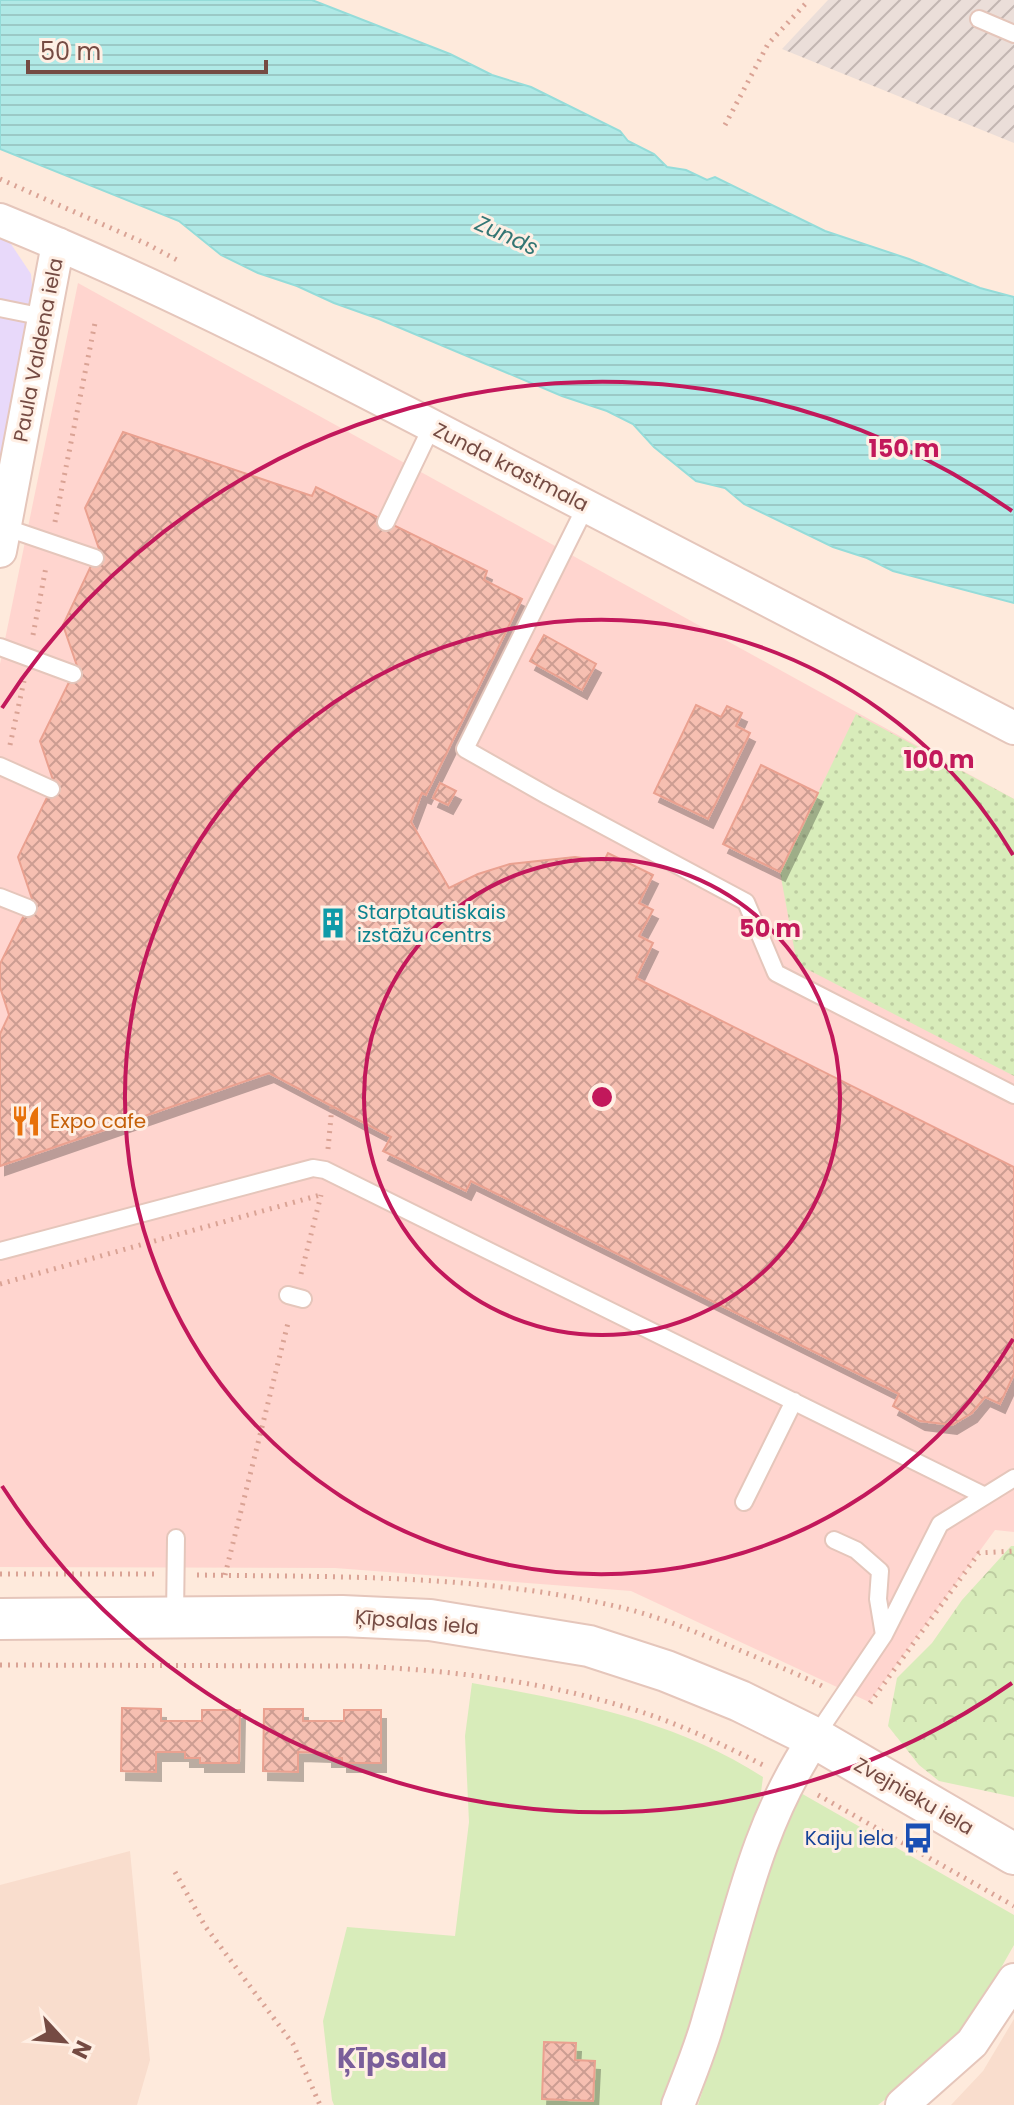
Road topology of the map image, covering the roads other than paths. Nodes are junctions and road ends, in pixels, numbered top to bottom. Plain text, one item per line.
1 (979, 19) dead end
2 (1014, 34) edge
3 (0, 220) edge
4 (58, 244) junction
5 (0, 308) edge
6 (44, 317) junction
7 (432, 426) junction
8 (586, 506) junction
9 (386, 522) dead end
10 (2, 539) edge
11 (95, 558) dead end
12 (0, 647) edge
13 (73, 674) dead end
14 (1014, 728) edge
15 (0, 766) edge
16 (51, 789) dead end
17 (0, 897) edge
18 (28, 908) dead end
19 (1014, 1095) edge
20 (0, 1251) edge
21 (794, 1401) junction
22 (1014, 1478) edge
23 (985, 1496) junction
24 (744, 1502) dead end
25 (176, 1538) dead end
26 (834, 1540) dead end
27 (175, 1617) junction
28 (0, 1619) edge
29 (884, 1635) junction
30 (815, 1738) junction
31 (1014, 1854) edge
32 (1014, 1980) edge
33 (678, 2105) edge
34 (902, 2105) edge

1 - 2 lane
3 - 4 street, Zunda krastmala
4 - 6 street, Paula Valdena iela
4 - 7 street, Zunda krastmala
5 - 6 lane
6 - 10 street, Paula Valdena iela
7 - 8 street, Zunda krastmala
7 - 9 lane
8 - 14 street, Zunda krastmala
8 - 19 lane
10 - 11 lane
12 - 13 lane
15 - 16 lane
17 - 18 lane
20 - 21 lane
21 - 23 lane
21 - 24 lane
22 - 23 lane
23 - 29 lane
25 - 27 lane
26 - 29 lane
27 - 28 street, Ķīpsalas iela
27 - 30 street, Ķīpsalas iela
29 - 30 lane
30 - 31 street, Zvejnieku iela
30 - 33 street
32 - 34 street

